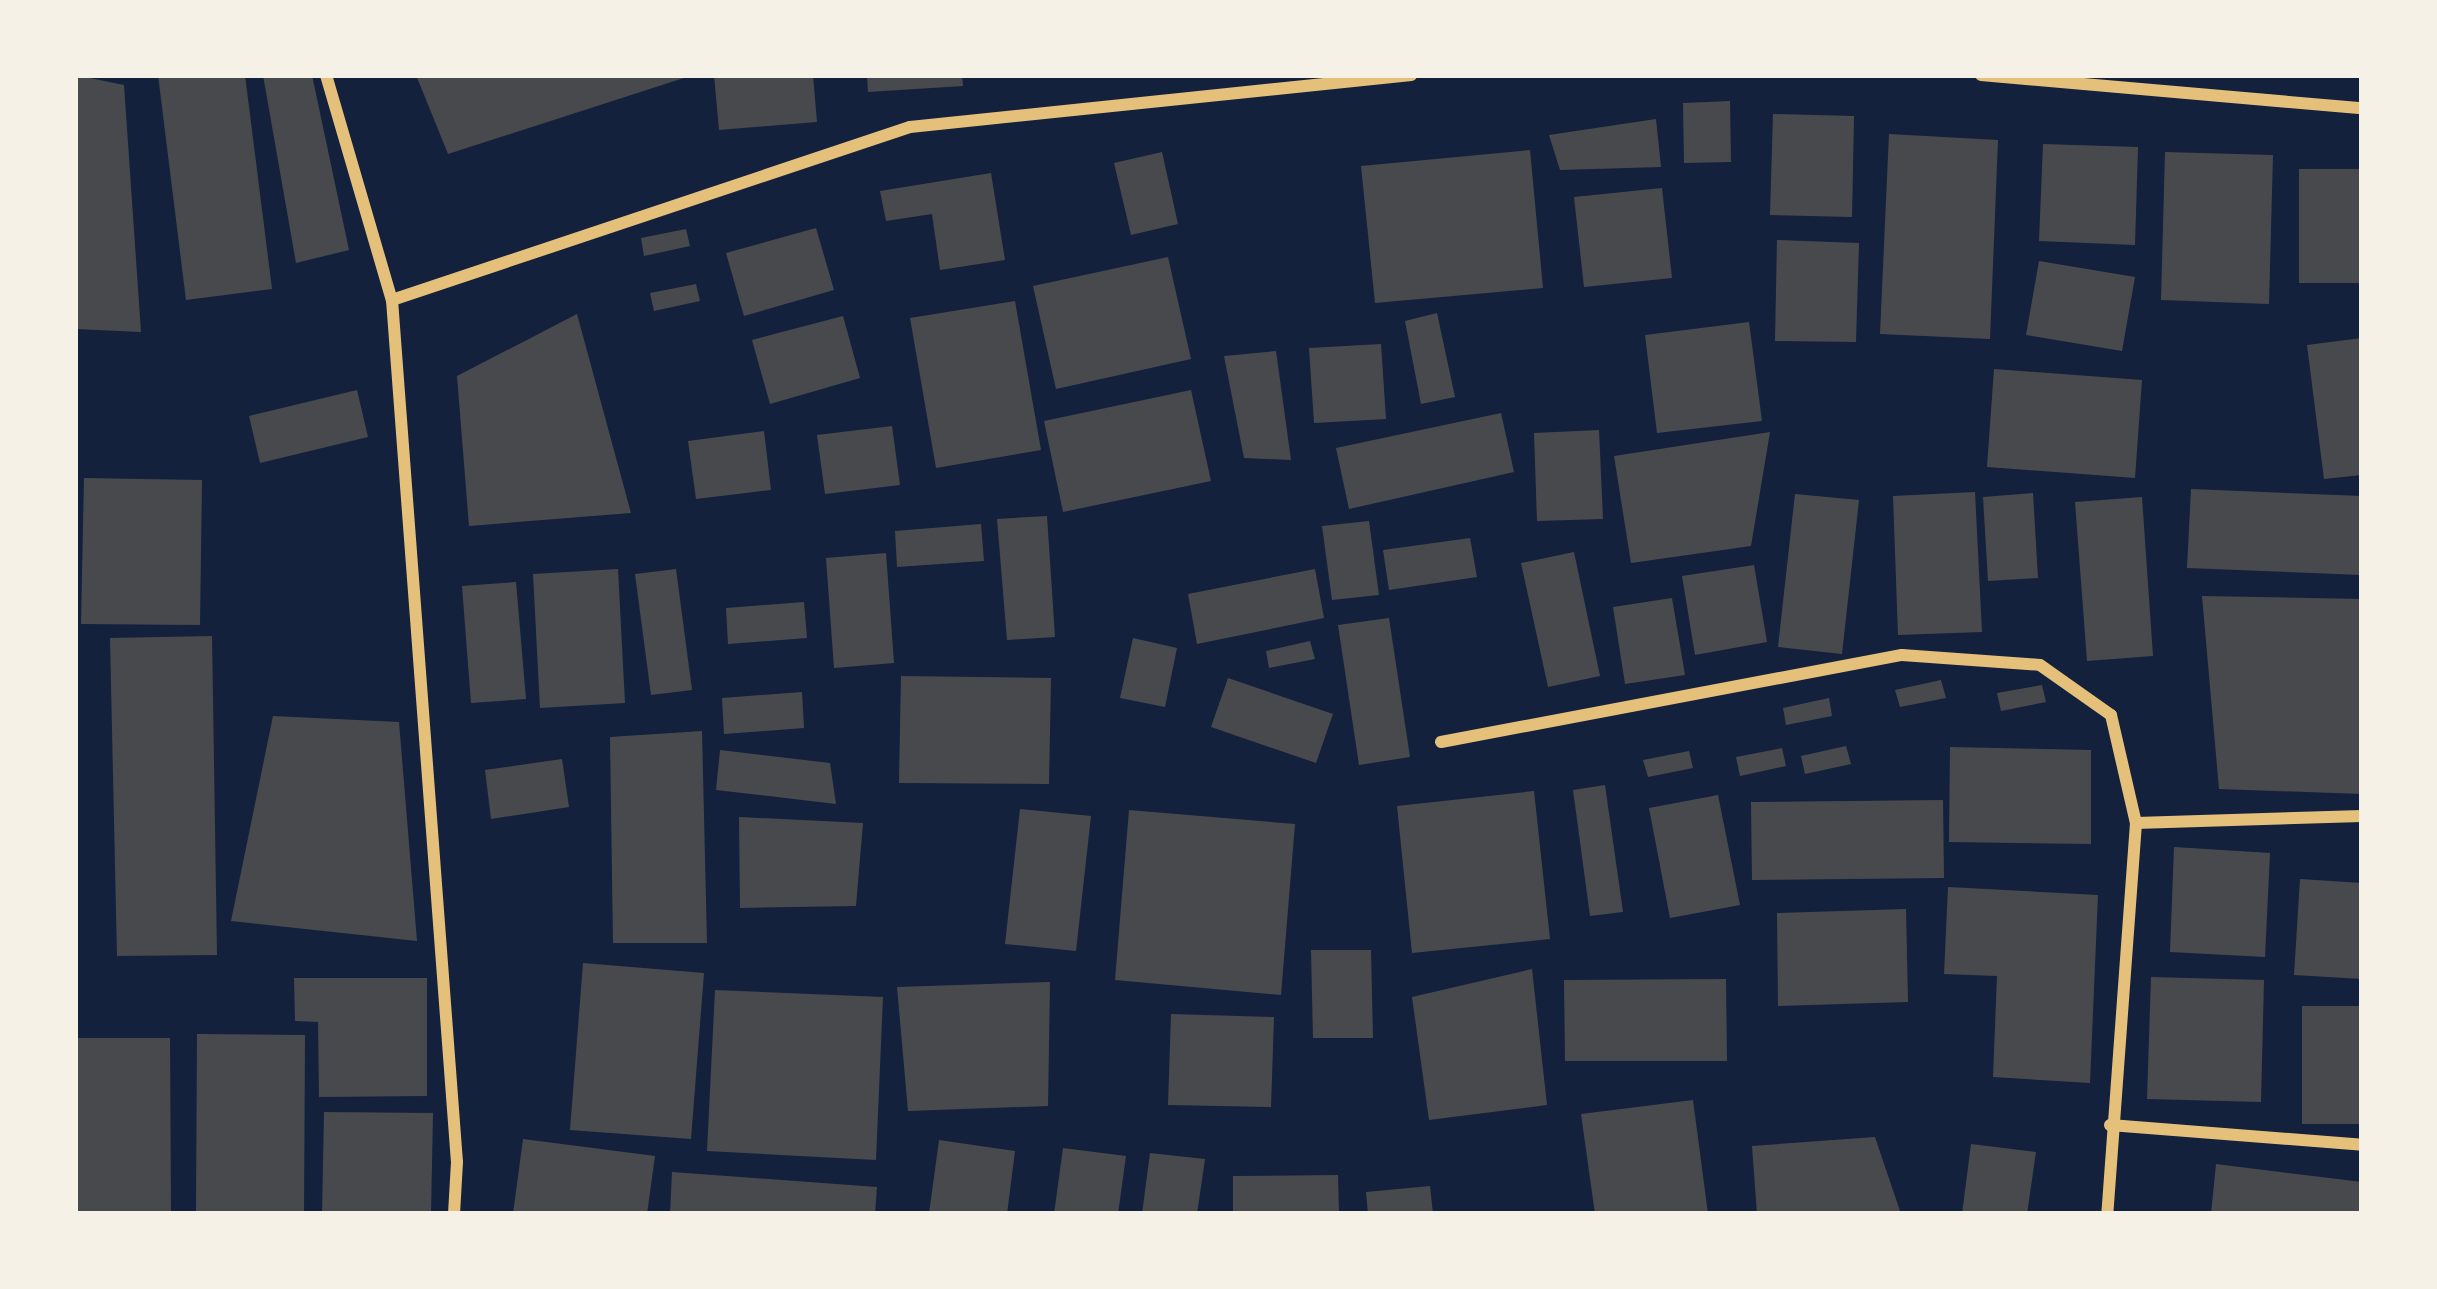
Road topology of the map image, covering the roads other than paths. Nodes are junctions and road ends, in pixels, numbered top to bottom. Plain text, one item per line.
1 (326, 75) edge
2 (1411, 75) edge
3 (1981, 75) edge
4 (2362, 108) edge
5 (392, 300) junction
6 (1441, 742) dead end
7 (2362, 816) edge
8 (2136, 823) junction
9 (2110, 1125) junction
10 (2362, 1145) edge
11 (454, 1214) edge
12 (2107, 1214) edge

1 - 5 street
2 - 5 street
3 - 4 street
5 - 11 street
6 - 8 street
7 - 8 street
8 - 9 street
9 - 10 street
9 - 12 street

